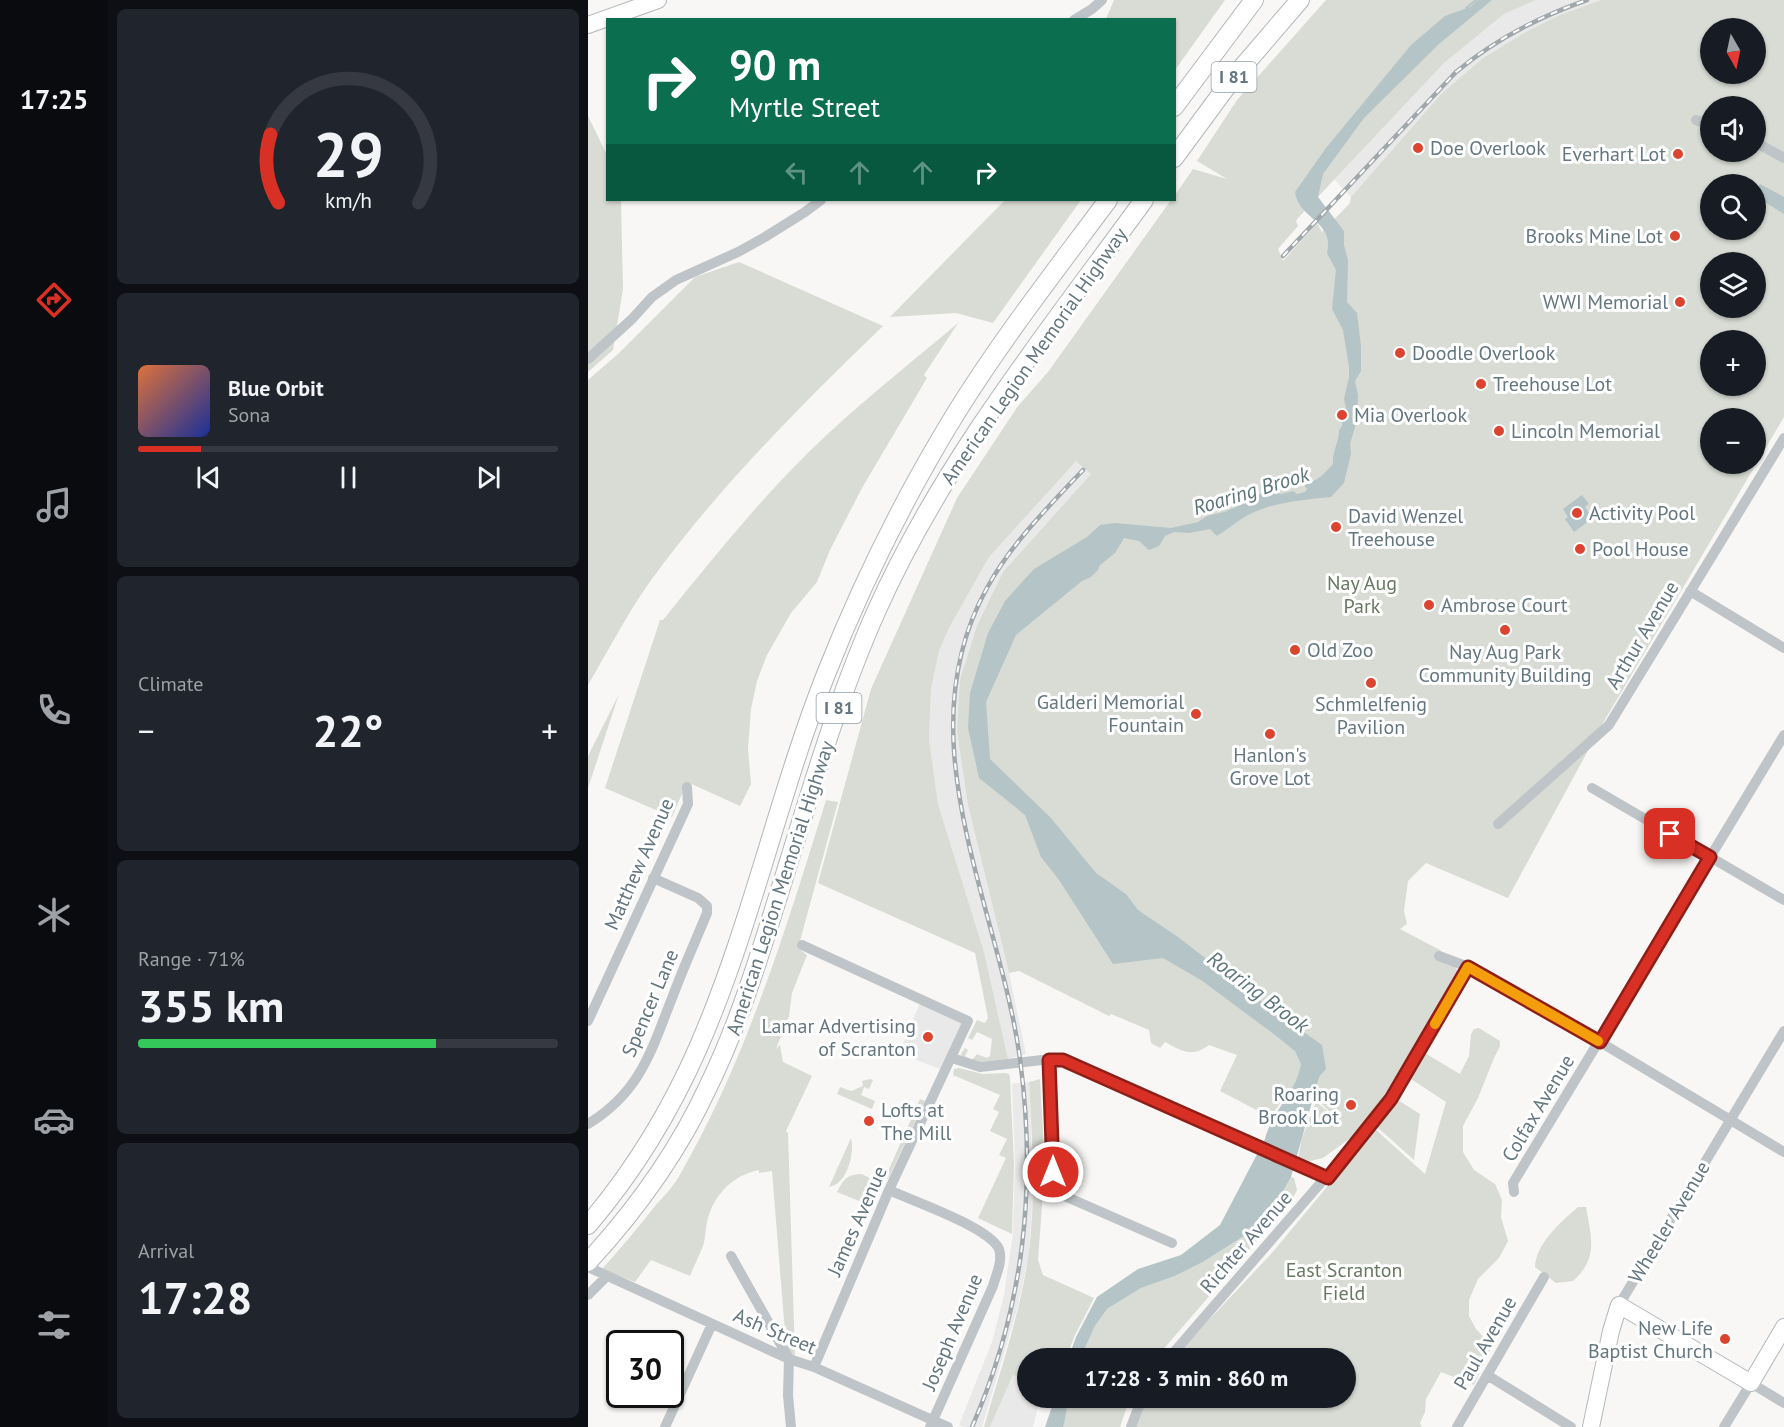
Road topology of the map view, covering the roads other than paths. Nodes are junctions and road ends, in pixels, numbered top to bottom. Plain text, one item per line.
1 (658, 0) edge
2 (1102, 0) edge
3 (1254, 0) edge
4 (1300, 0) edge
5 (608, 18) edge
6 (1077, 18) edge
7 (606, 19) edge
8 (588, 25) edge
9 (1176, 105) edge
10 (1696, 120) dead end
11 (1700, 121) edge
12 (1766, 148) edge
13 (1176, 155) edge
14 (1784, 158) edge
15 (820, 201) edge
16 (1106, 201) edge
17 (1143, 201) edge
18 (588, 359) edge
19 (1784, 438) edge
20 (1690, 591) junction
21 (1784, 648) edge
22 (1784, 735) edge
23 (687, 787) dead end
24 (1592, 788) dead end
25 (1498, 824) dead end
26 (1710, 857) junction
27 (653, 878) junction
28 (1784, 900) edge
29 (802, 945) dead end
30 (1439, 956) dead end
31 (1468, 967) junction
32 (588, 1021) edge
33 (1784, 1031) edge
34 (1600, 1042) junction
35 (952, 1058) junction
36 (1049, 1060) junction
37 (1730, 1120) junction
38 (588, 1124) edge
39 (1784, 1152) edge
40 (1328, 1178) junction
41 (890, 1190) junction
42 (1514, 1192) dead end
43 (588, 1225) edge
44 (1172, 1243) dead end
45 (594, 1256) edge
46 (731, 1256) dead end
47 (588, 1267) edge
48 (607, 1276) junction
49 (1544, 1277) dead end
50 (588, 1295) edge
51 (1619, 1305) junction
52 (712, 1324) junction
53 (1784, 1327) edge
54 (1178, 1348) edge
55 (789, 1359) junction
56 (814, 1367) junction
57 (1487, 1375) junction
58 (1751, 1383) junction
59 (1784, 1403) edge
60 (1138, 1408) edge
61 (932, 1423) edge
62 (665, 1427) edge
63 (791, 1427) edge
64 (948, 1427) edge
65 (1131, 1427) edge
66 (1457, 1427) edge
67 (1571, 1427) edge
68 (1591, 1427) edge
69 (1724, 1427) edge

1 - 5 main road
2 - 6 street
3 - 9 highway, I 81
4 - 13 highway, I 81
7 - 8 main road
10 - 11 street
12 - 14 street
15 - 18 street
16 - 43 highway, American Legion Memorial Highway / I 81
17 - 45 highway, American Legion Memorial Highway / I 81
19 - 20 street, Arthur Avenue
20 - 21 street
20 - 25 street, Arthur Avenue
22 - 26 street, Colfax Avenue
23 - 27 street, Matthew Avenue
24 - 26 street
26 - 28 street
26 - 34 street, Colfax Avenue
27 - 32 street, Matthew Avenue
27 - 38 street, Spencer Lane
29 - 35 street, James Avenue
30 - 31 street
31 - 34 street
31 - 40 street, Richter Avenue
33 - 37 street, Wheeler Avenue
34 - 37 street
34 - 42 street, Colfax Avenue
35 - 36 street
35 - 41 street, James Avenue
36 - 40 street
36 - 44 street
37 - 39 street
37 - 51 street, Wheeler Avenue
40 - 54 street, Richter Avenue
41 - 56 street, James Avenue
41 - 61 street, Joseph Avenue
46 - 55 street
47 - 48 street, Ash Street
48 - 50 street
48 - 52 street, Ash Street
49 - 57 street, Paul Avenue
51 - 58 main road
51 - 68 main road, Wheeler Avenue
52 - 55 street, Ash Street
52 - 62 street
53 - 58 main road
55 - 56 street, Ash Street
55 - 63 street
56 - 61 street, Ash Street
57 - 66 street, Paul Avenue
57 - 67 street
58 - 59 street
58 - 69 street
60 - 65 street
61 - 64 street, Ash Street

